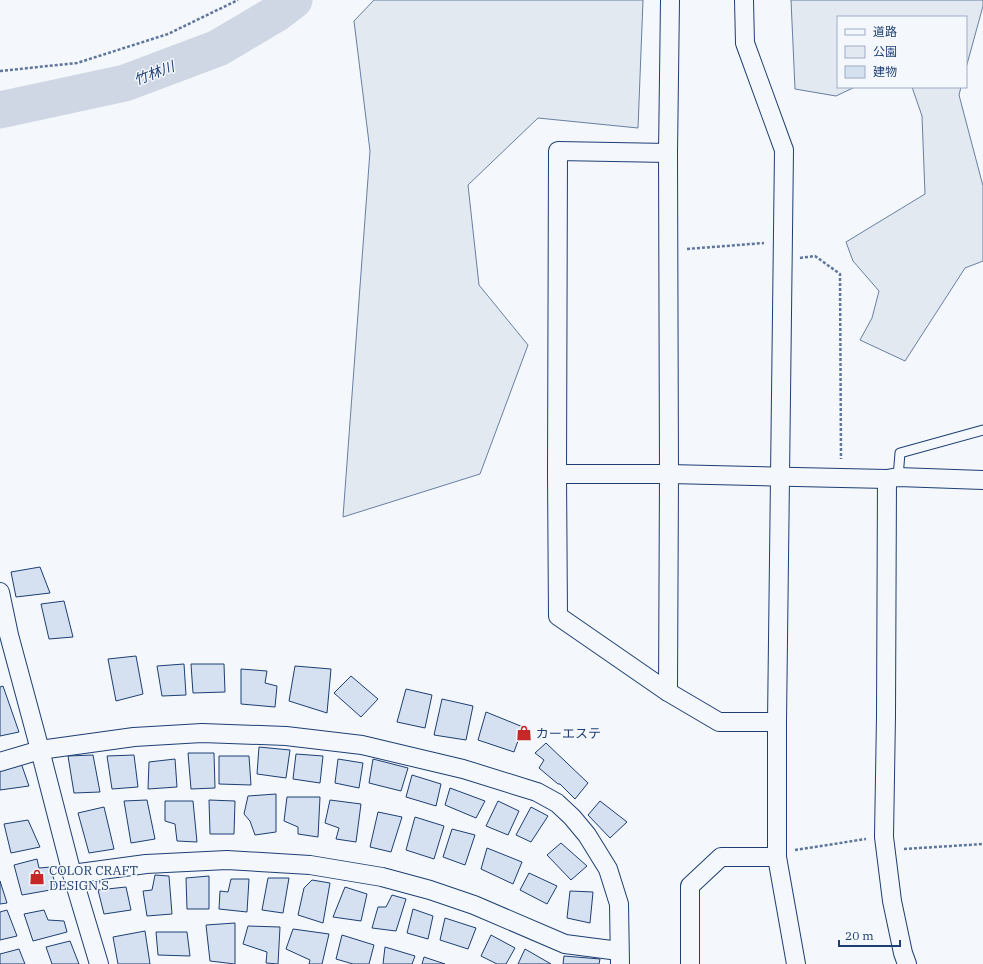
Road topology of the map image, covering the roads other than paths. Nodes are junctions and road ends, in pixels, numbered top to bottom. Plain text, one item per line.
1 (670, 0) edge
2 (744, 0) edge
3 (668, 153) junction
4 (983, 430) edge
5 (557, 474) junction
6 (669, 474) junction
7 (780, 477) junction
8 (892, 478) junction
9 (983, 480) edge
10 (0, 592) edge
11 (5, 636) edge
12 (668, 692) junction
13 (777, 722) junction
14 (40, 750) junction
15 (0, 762) edge
16 (777, 854) junction
17 (72, 874) junction
18 (620, 958) edge
19 (98, 964) edge
20 (690, 964) edge
21 (796, 964) edge
22 (907, 964) edge

1 - 3 street
2 - 7 street
3 - 5 street
3 - 6 street
4 - 8 lane
5 - 6 street
5 - 12 street
6 - 7 street
6 - 12 street
7 - 8 street
7 - 13 street
8 - 9 street
8 - 22 street
10 - 11 street
11 - 14 street
12 - 13 street
13 - 16 street
14 - 15 street
14 - 17 street
14 - 18 street
16 - 20 street
16 - 21 street
17 - 18 street
17 - 19 street

